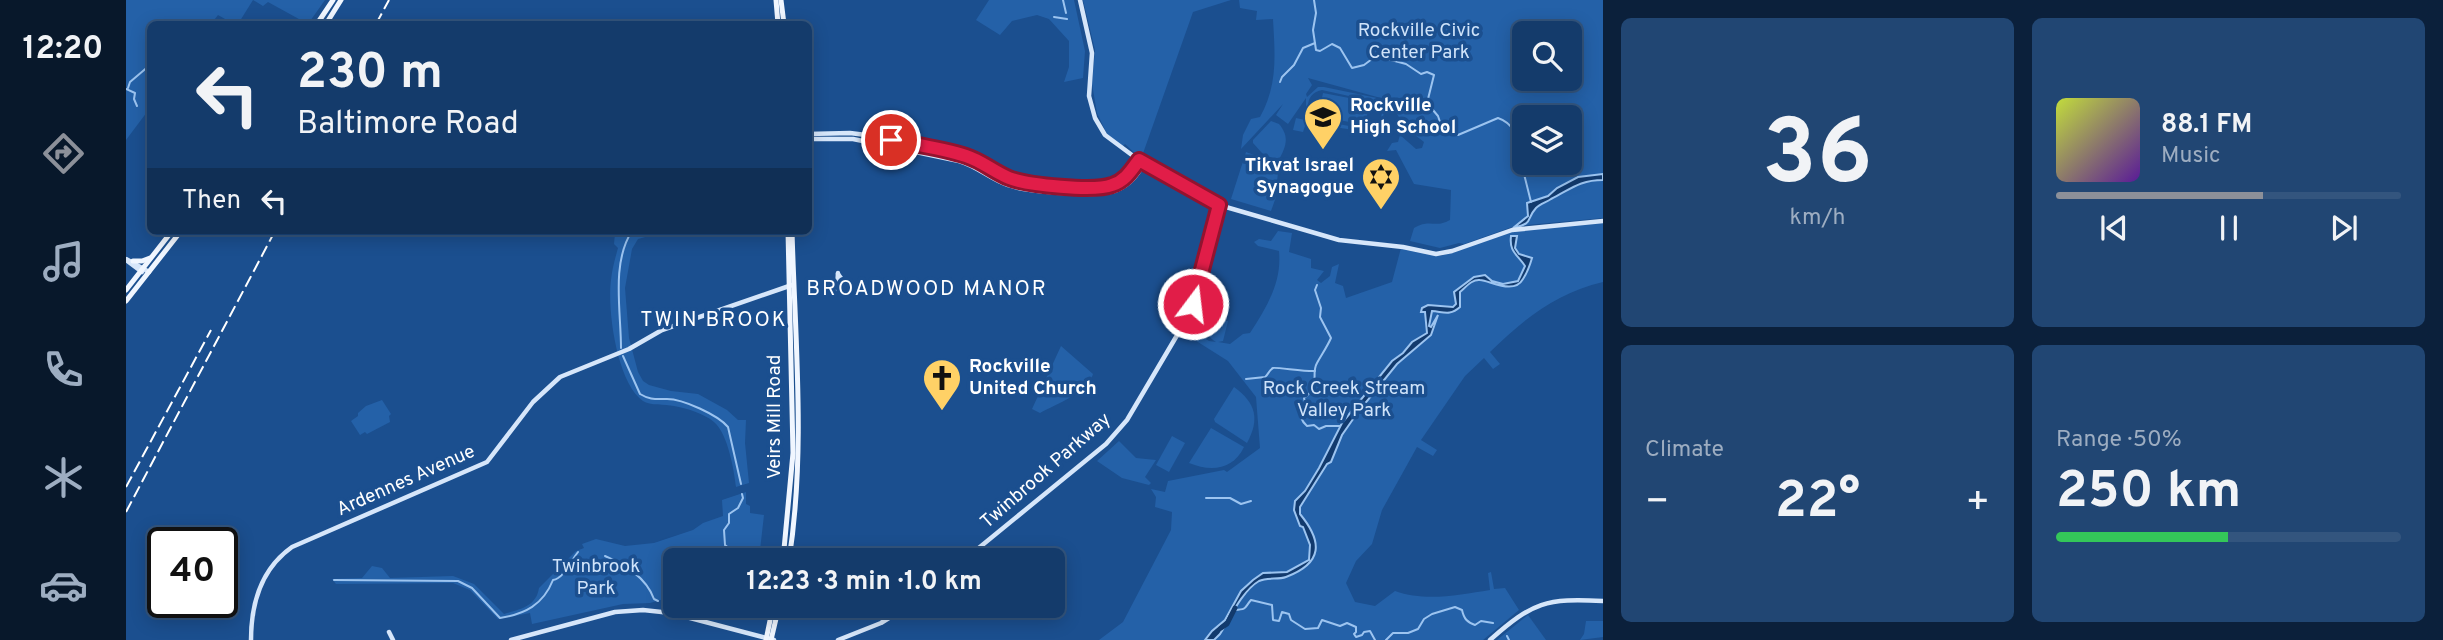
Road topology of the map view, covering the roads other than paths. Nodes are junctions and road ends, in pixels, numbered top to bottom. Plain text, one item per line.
1 (333, 0) edge
2 (341, 0) edge
3 (776, 0) edge
4 (781, 0) edge
5 (1080, 0) edge
6 (319, 21) edge
7 (328, 21) edge
8 (778, 21) edge
9 (784, 21) edge
10 (812, 134) edge
11 (812, 139) edge
12 (1142, 162) junction
13 (1219, 205) junction
14 (1603, 221) edge
15 (166, 235) edge
16 (178, 235) edge
17 (790, 235) edge
18 (152, 256) junction
19 (128, 260) edge
20 (142, 269) junction
21 (148, 274) junction
22 (844, 282) dead end
23 (791, 285) junction
24 (837, 289) dead end
25 (126, 290) edge
26 (126, 301) edge
27 (788, 548) edge
28 (979, 548) edge
29 (1603, 601) edge
30 (772, 618) edge
31 (776, 618) edge
32 (890, 618) edge
33 (389, 632) dead end
34 (395, 639) edge
35 (251, 640) edge
36 (511, 640) edge
37 (770, 640) edge
38 (838, 640) edge
39 (1490, 640) edge

1 - 6 main road
2 - 7 main road
3 - 8 main road
4 - 9 main road
5 - 12 street
10 - 12 street
11 - 12 street
12 - 13 street
13 - 14 street
13 - 28 street, Twinbrook Parkway
15 - 18 main road
16 - 21 main road
17 - 23 main road, Veirs Mill Road
18 - 19 main road
18 - 20 main road
19 - 20 street
20 - 21 street
20 - 25 main road
21 - 26 main road
22 - 24 street
23 - 27 main road, Veirs Mill Road
23 - 35 street, Ardennes Avenue
29 - 39 street
30 - 37 main road
31 - 37 main road
32 - 38 street
33 - 34 street
36 - 37 street

